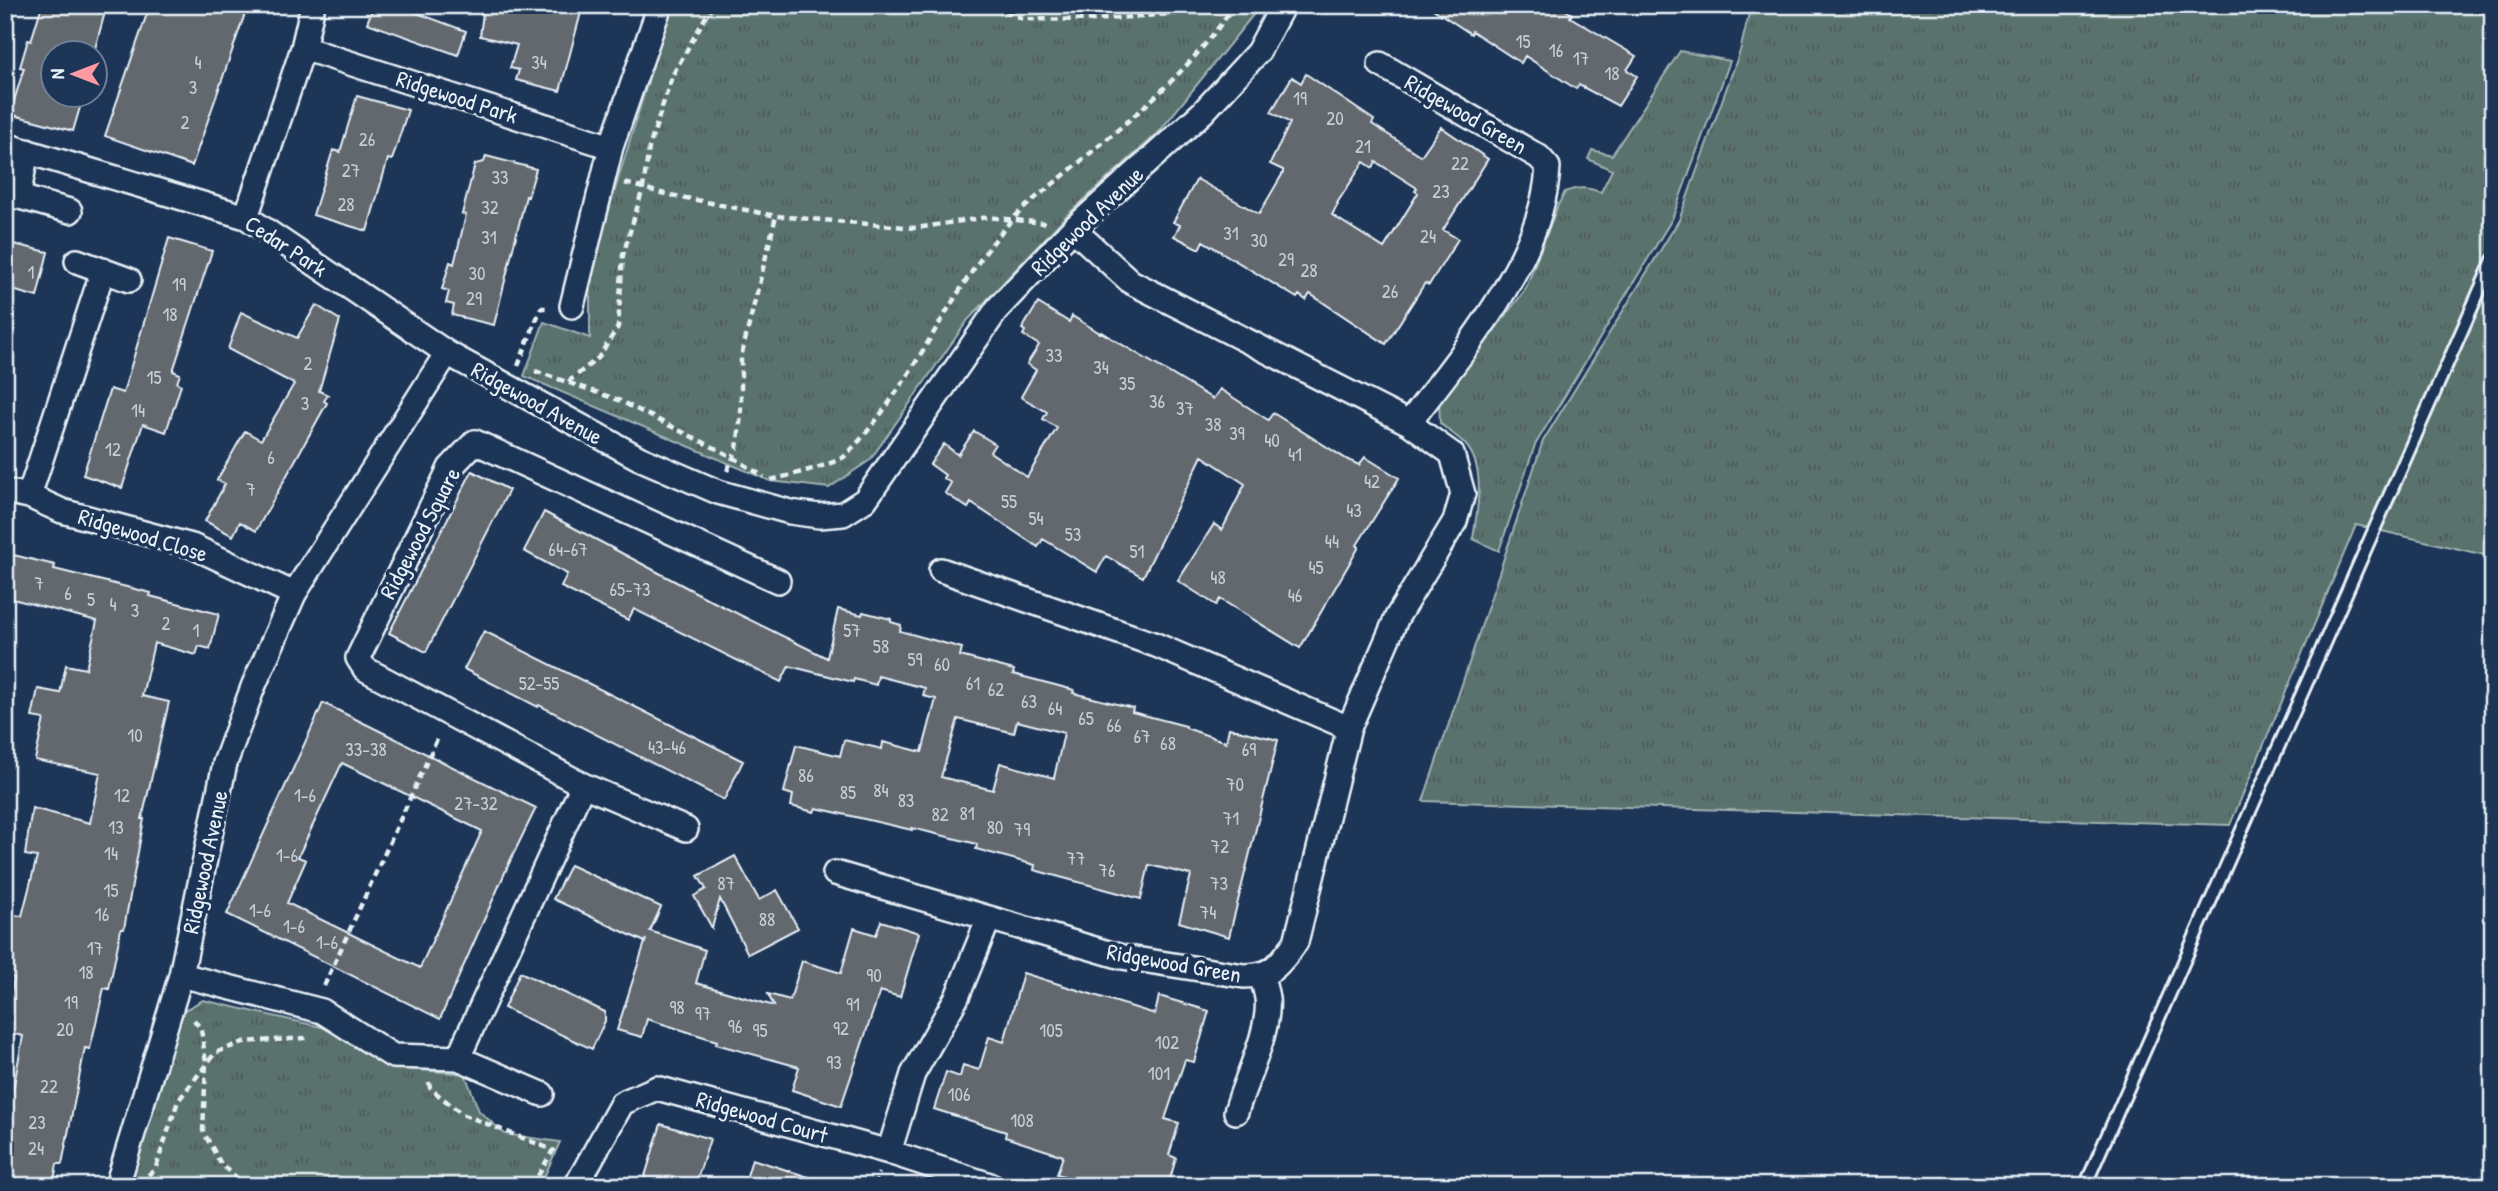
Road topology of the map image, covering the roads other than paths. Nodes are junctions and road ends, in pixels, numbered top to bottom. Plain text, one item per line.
1 (313, 5) edge
2 (660, 5) edge
3 (1283, 5) edge
4 (303, 48) junction
5 (1380, 64) dead end
6 (611, 147) junction
7 (16, 148) edge
8 (12, 195) edge
9 (70, 211) dead end
10 (246, 217) junction
11 (1073, 229) junction
12 (2493, 260) edge
13 (77, 261) dead end
14 (103, 270) junction
15 (130, 280) dead end
16 (572, 306) road end
17 (447, 353) junction
18 (1409, 423) junction
19 (5, 491) edge
20 (29, 496) junction
21 (942, 570) dead end
22 (778, 581) dead end
23 (294, 594) junction
24 (1349, 727) junction
25 (583, 785) junction
26 (686, 829) dead end
27 (835, 873) dead end
28 (989, 918) junction
29 (1262, 976) junction
30 (178, 986) junction
31 (458, 1058) junction
32 (542, 1094) dead end
33 (1236, 1112) dead end
34 (889, 1152) junction
35 (128, 1183) edge
36 (576, 1186) edge
37 (993, 1186) edge
38 (2085, 1186) edge

1 - 4 street
2 - 6 street
3 - 11 street, Ridgewood Avenue
4 - 6 street, Ridgewood Park
4 - 10 street
5 - 18 street, Ridgewood Green
6 - 16 street
7 - 8 street, Cedar Park
7 - 10 street, Cedar Park
8 - 9 street, Cedar Park
10 - 17 street, Cedar Park
11 - 17 street, Ridgewood Avenue
11 - 18 street, Ridgewood Green
12 - 38 lane
13 - 14 street
14 - 15 street
14 - 20 street
17 - 23 street, Ridgewood Avenue
18 - 24 street, Ridgewood Green
19 - 20 street, Ridgewood Close
20 - 23 street, Ridgewood Close
21 - 24 street
22 - 25 street, Ridgewood Square
23 - 30 street, Ridgewood Avenue
24 - 29 street, Ridgewood Green
25 - 26 street, Ridgewood Square
25 - 31 street
27 - 28 street, Ridgewood Green
28 - 29 street, Ridgewood Green
28 - 34 street
29 - 33 street
30 - 31 street
30 - 35 street, Ridgewood Avenue
31 - 32 street
34 - 36 street, Ridgewood Court
34 - 37 street, Ridgewood Court

